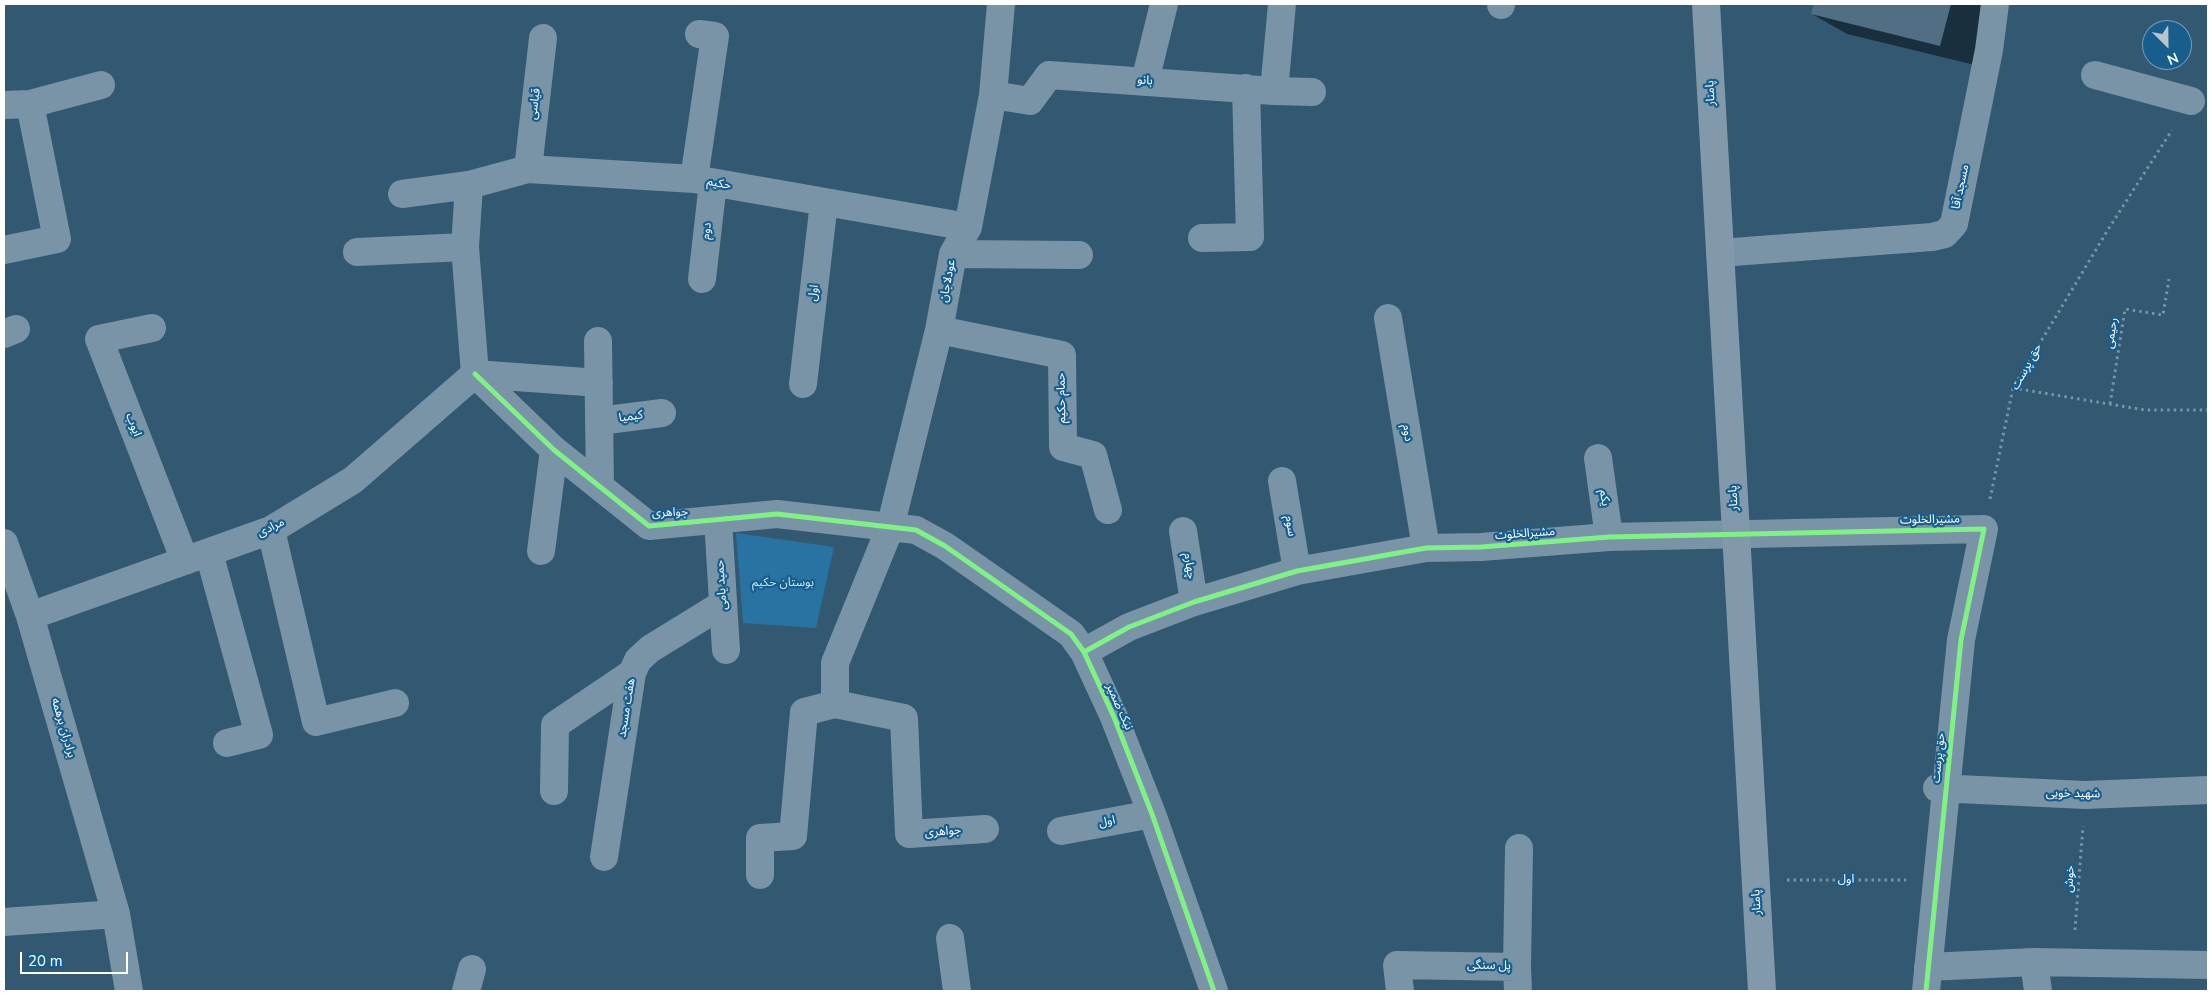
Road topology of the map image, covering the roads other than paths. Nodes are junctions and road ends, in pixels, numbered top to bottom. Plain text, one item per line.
1 (1001, 4) edge
2 (1164, 4) edge
3 (1282, 4) edge
4 (1706, 4) edge
5 (1995, 4) edge
6 (699, 34) dead end
7 (543, 38) dead end
8 (2095, 75) dead end
9 (1145, 81) junction
10 (101, 85) dead end
11 (1246, 88) junction
12 (1274, 91) junction
13 (1312, 92) dead end
14 (993, 95) junction
15 (2191, 101) road end
16 (17, 105) edge
17 (528, 169) junction
18 (704, 181) junction
19 (469, 185) junction
20 (402, 194) dead end
21 (824, 202) junction
22 (968, 227) junction
23 (1202, 238) dead end
24 (465, 246) junction
25 (4, 250) edge
26 (357, 252) dead end
27 (1720, 253) junction
28 (953, 254) junction
29 (1079, 255) dead end
30 (702, 280) dead end
31 (1388, 318) dead end
32 (152, 328) dead end
33 (939, 330) junction
34 (598, 341) dead end
35 (475, 374) junction
36 (599, 383) junction
37 (803, 384) dead end
38 (662, 413) dead end
39 (599, 421) junction
40 (554, 450) junction
41 (1598, 458) dead end
42 (1282, 482) dead end
43 (600, 486) junction
44 (1108, 510) dead end
45 (718, 520) junction
46 (890, 528) junction
47 (1984, 529) joint
48 (271, 530) junction
49 (1183, 531) dead end
50 (1736, 536) junction
51 (1609, 537) junction
52 (4, 543) edge
53 (1426, 548) junction
54 (541, 551) dead end
55 (197, 557) junction
56 (1298, 571) junction
57 (1194, 602) junction
58 (723, 604) junction
59 (30, 616) junction
60 (726, 650) dead end
61 (1084, 652) junction
62 (632, 673) junction
63 (395, 703) dead end
64 (835, 704) junction
65 (227, 743) dead end
66 (1942, 789) junction
67 (2208, 790) edge
68 (554, 791) dead end
69 (1152, 814) junction
70 (985, 829) dead end
71 (1061, 831) dead end
72 (1519, 848) dead end
73 (604, 857) dead end
74 (760, 875) dead end
75 (116, 914) junction
76 (4, 922) edge
77 (950, 938) dead end
78 (2034, 962) junction
79 (2208, 965) edge
80 (1517, 979) edge
81 (1927, 979) edge
82 (129, 991) edge
83 (957, 991) edge
84 (1214, 991) edge
85 (1397, 991) edge
86 (1762, 991) edge
87 (2038, 991) edge

1 - 14 street, عودلاجان
2 - 9 street
3 - 12 street
4 - 27 street, پامنار
5 - 27 street, مسجد آقا
6 - 18 street, دوم
7 - 17 street, قیاسی
8 - 15 street
9 - 11 street, بانو
9 - 14 street, بانو
10 - 16 street
11 - 12 street, بانو
11 - 23 street
12 - 13 street, بانو
14 - 22 street, عودلاجان
16 - 25 street
17 - 18 street, حکیم
17 - 19 street, حکیم
18 - 21 street, حکیم
18 - 30 street, دوم
19 - 20 street, حکیم
19 - 24 street
21 - 22 street, حکیم
21 - 37 street, اول
22 - 28 street, عودلاجان
24 - 26 street
24 - 35 street
27 - 50 street, پامنار
28 - 29 street
28 - 33 street, عودلاجان
31 - 53 street, دوم
32 - 55 street, ایوب
33 - 44 street, حمام حکیم
33 - 46 street, عودلاجان
34 - 36 street
35 - 36 street
35 - 40 street, جواهری
35 - 48 street, مرادی
36 - 39 street
38 - 39 street, کیمیا
39 - 43 street
40 - 43 street, جواهری
40 - 54 street
41 - 51 street, یکم
42 - 56 street, سوم
43 - 45 street, جواهری
45 - 46 street, جواهری
45 - 58 street, حمید یامی
46 - 61 street, نیک ضمیر
46 - 64 street
47 - 50 street, مشیرالخلوت
47 - 66 street, حق پرست
48 - 55 street, مرادی
48 - 63 street
49 - 57 street, چهارم
50 - 51 street, مشیرالخلوت
50 - 86 street, پامنار
51 - 53 street, مشیرالخلوت
52 - 59 street, برادران برهمه
53 - 56 street, مشیرالخلوت
55 - 59 street, مرادی
55 - 65 street
56 - 57 street, مشیرالخلوت
57 - 61 street, مشیرالخلوت
58 - 60 street, حمید یامی
58 - 62 street, هفت مسجد
59 - 75 street, برادران برهمه
61 - 69 street, نیک ضمیر
62 - 68 street
62 - 73 street, هفت مسجد
64 - 70 street, جواهری
64 - 74 street, جواهری
66 - 67 street, شهید خویی
66 - 81 street, حق پرست
69 - 71 street, اول
69 - 84 street, نیک ضمیر
72 - 80 street, پل سنگی
75 - 76 street
75 - 82 street, برادران برهمه
77 - 83 street
78 - 79 street, حق پرست
78 - 81 street, حق پرست
78 - 87 street
80 - 85 street, پل سنگی

